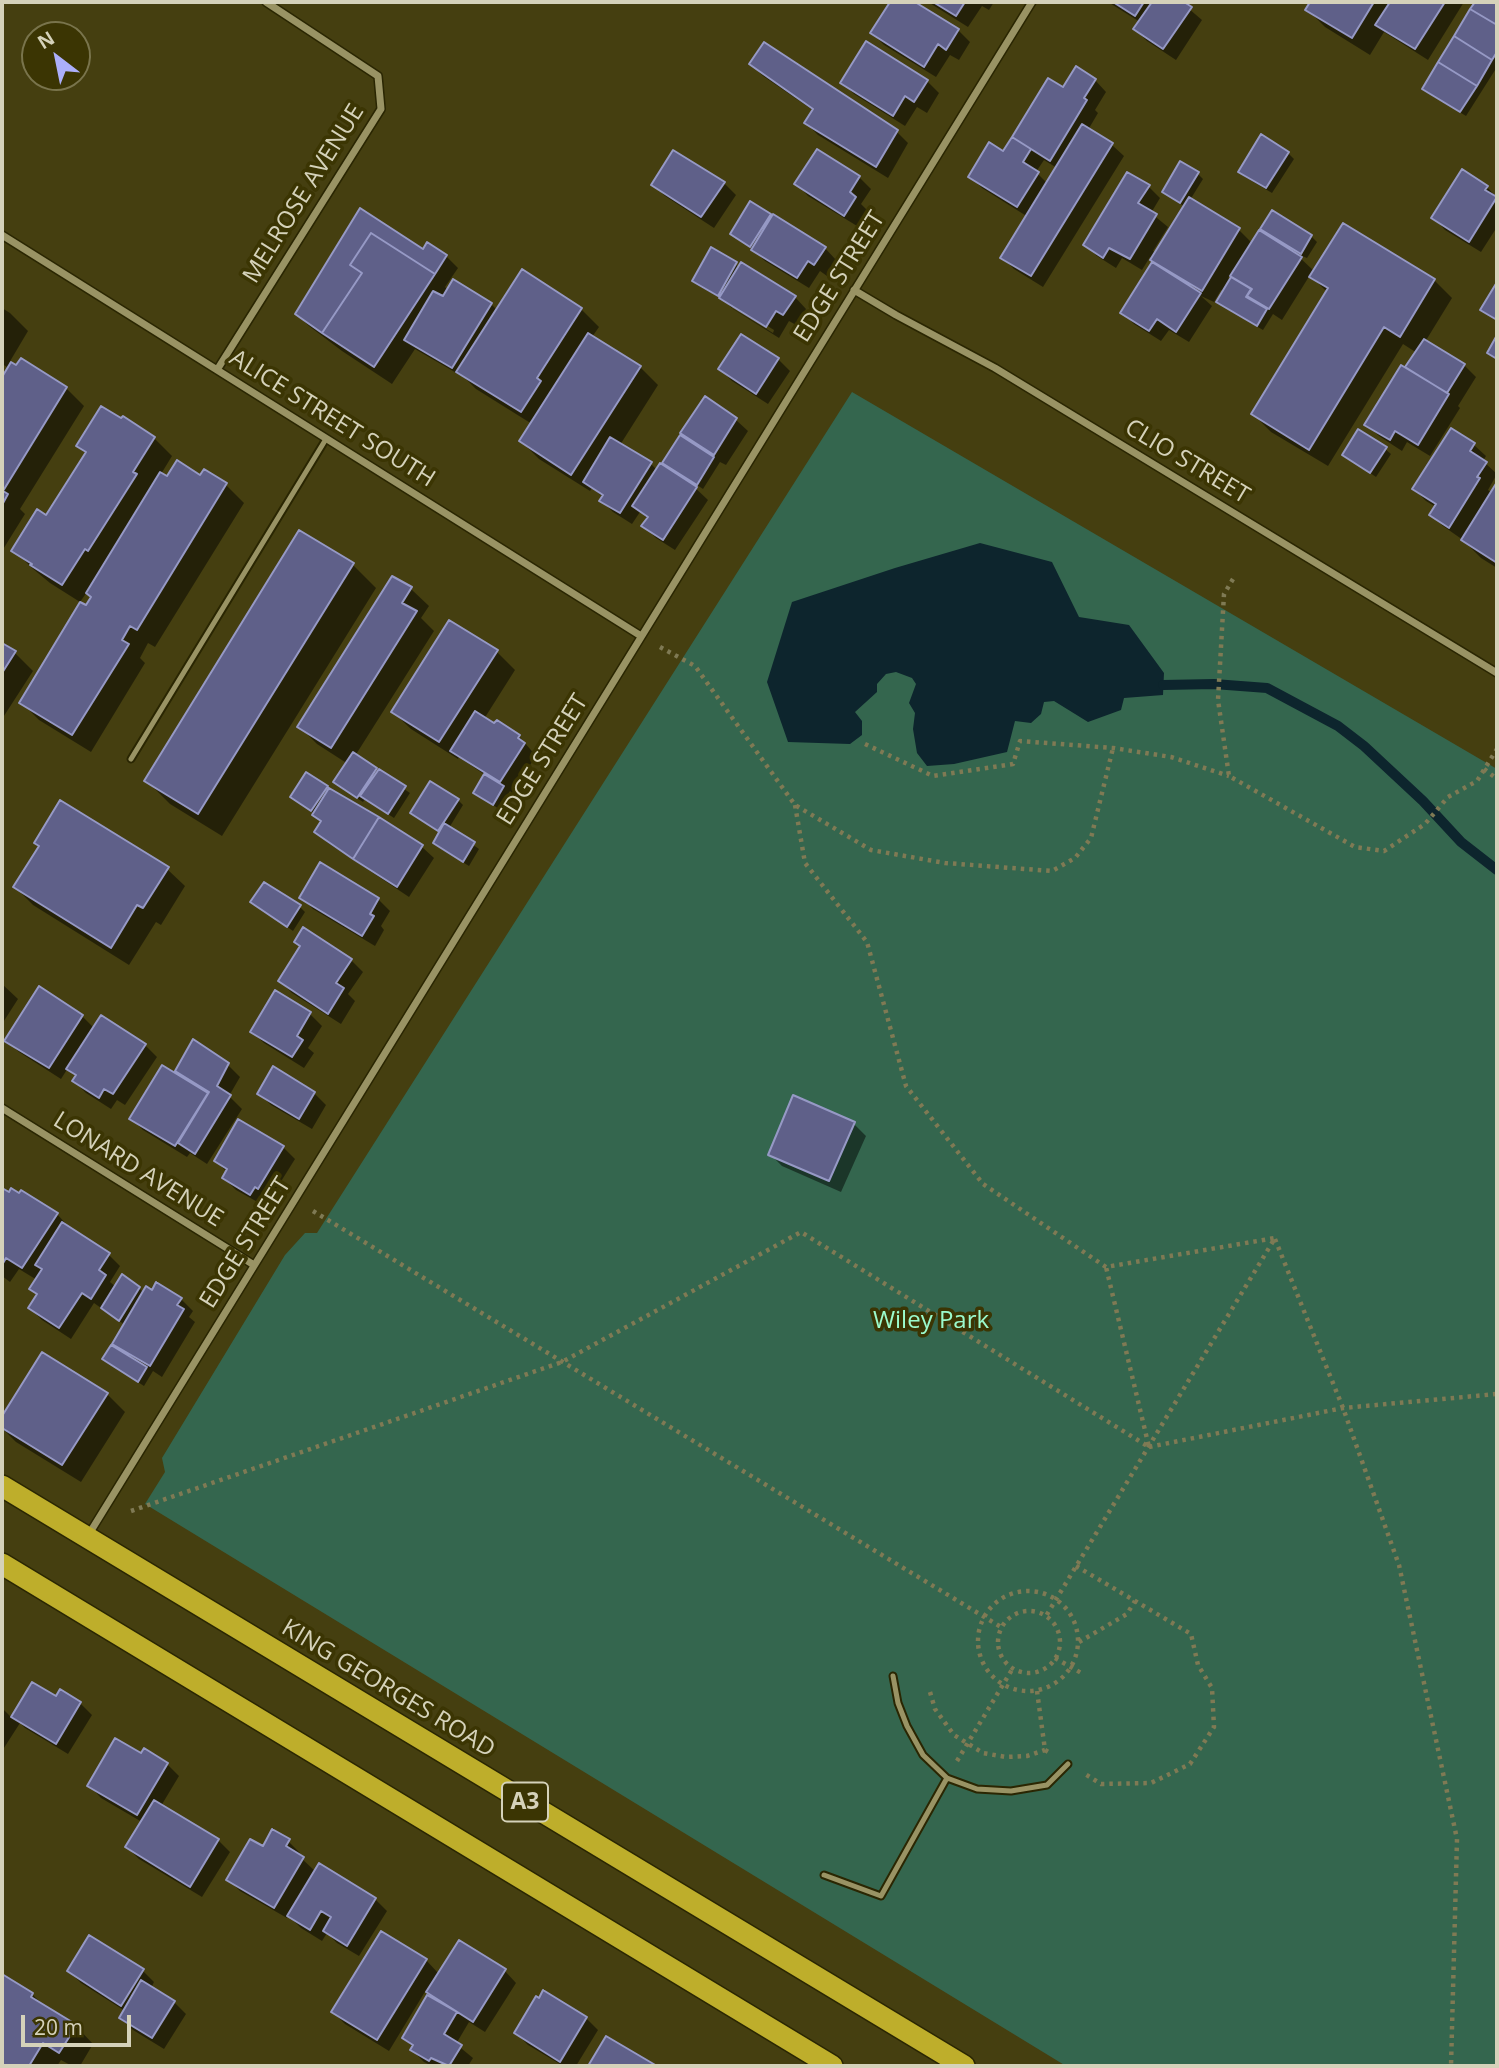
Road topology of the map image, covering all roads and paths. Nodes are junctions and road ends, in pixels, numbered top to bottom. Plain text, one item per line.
1 (266, 2) edge
2 (1032, 2) edge
3 (2, 235) edge
4 (854, 290) junction
5 (217, 370) junction
6 (326, 439) junction
7 (1233, 579) dead end
8 (641, 636) junction
9 (1497, 673) edge
10 (865, 744) dead end
11 (1113, 748) junction
12 (1497, 749) edge
13 (131, 759) dead end
14 (1484, 769) junction
15 (1229, 776) junction
16 (1497, 779) edge
17 (795, 805) junction
18 (2, 1108) edge
19 (295, 1200) junction
20 (1275, 1238) junction
21 (254, 1265) junction
22 (1106, 1267) junction
23 (562, 1362) junction
24 (1497, 1394) edge
25 (1343, 1408) junction
26 (1149, 1447) junction
27 (2, 1486) edge
28 (127, 1512) dead end
29 (87, 1538) junction
30 (2, 1564) edge
31 (1076, 1566) junction
32 (1056, 1599) junction
33 (1135, 1601) junction
34 (1046, 1616) junction
35 (984, 1617) junction
36 (1001, 1627) junction
37 (1079, 1642) junction
38 (1055, 1658) junction
39 (1071, 1667) junction
40 (1013, 1668) junction
41 (1083, 1674) dead end
42 (892, 1676) dead end
43 (1002, 1685) junction
44 (1037, 1691) junction
45 (930, 1692) dead end
46 (967, 1744) junction
47 (1045, 1750) junction
48 (1068, 1764) junction
49 (947, 1778) junction
50 (824, 1875) dead end
51 (832, 2066) edge
52 (964, 2066) edge
53 (1451, 2066) edge

1 - 5 street, MELROSE AVENUE
2 - 4 street, EDGE STREET
3 - 5 street, ALICE STREET SOUTH
4 - 8 street, EDGE STREET
4 - 9 street, CLIO STREET
5 - 6 street, ALICE STREET SOUTH
6 - 8 street, ALICE STREET SOUTH
6 - 13 lane
7 - 15 path
8 - 17 path
8 - 19 street, EDGE STREET
10 - 11 path
11 - 15 path
11 - 17 path
12 - 14 path
14 - 15 path
14 - 16 path
17 - 22 path
18 - 21 street, LONARD AVENUE
19 - 21 street, EDGE STREET
19 - 23 path
20 - 22 path
20 - 25 path
20 - 26 path
21 - 29 street, EDGE STREET
22 - 26 path
23 - 26 path
23 - 28 path
23 - 35 path
24 - 25 path
25 - 26 path
25 - 53 path
26 - 31 path
27 - 29 highway, KING GEORGES ROAD / A3
29 - 52 highway, KING GEORGES ROAD / A3
30 - 51 highway
31 - 32 path
31 - 33 path
32 - 34 path
32 - 35 path
32 - 37 path
33 - 37 path
33 - 48 path
34 - 36 path
34 - 38 path
35 - 36 path
35 - 43 path
36 - 40 path
37 - 39 path
38 - 39 path
38 - 40 path
39 - 41 path
39 - 44 path
40 - 43 path
42 - 49 lane
43 - 44 path
43 - 46 path
44 - 47 path
45 - 46 path
46 - 47 path
46 - 49 path
47 - 48 path
48 - 49 lane
49 - 50 lane

